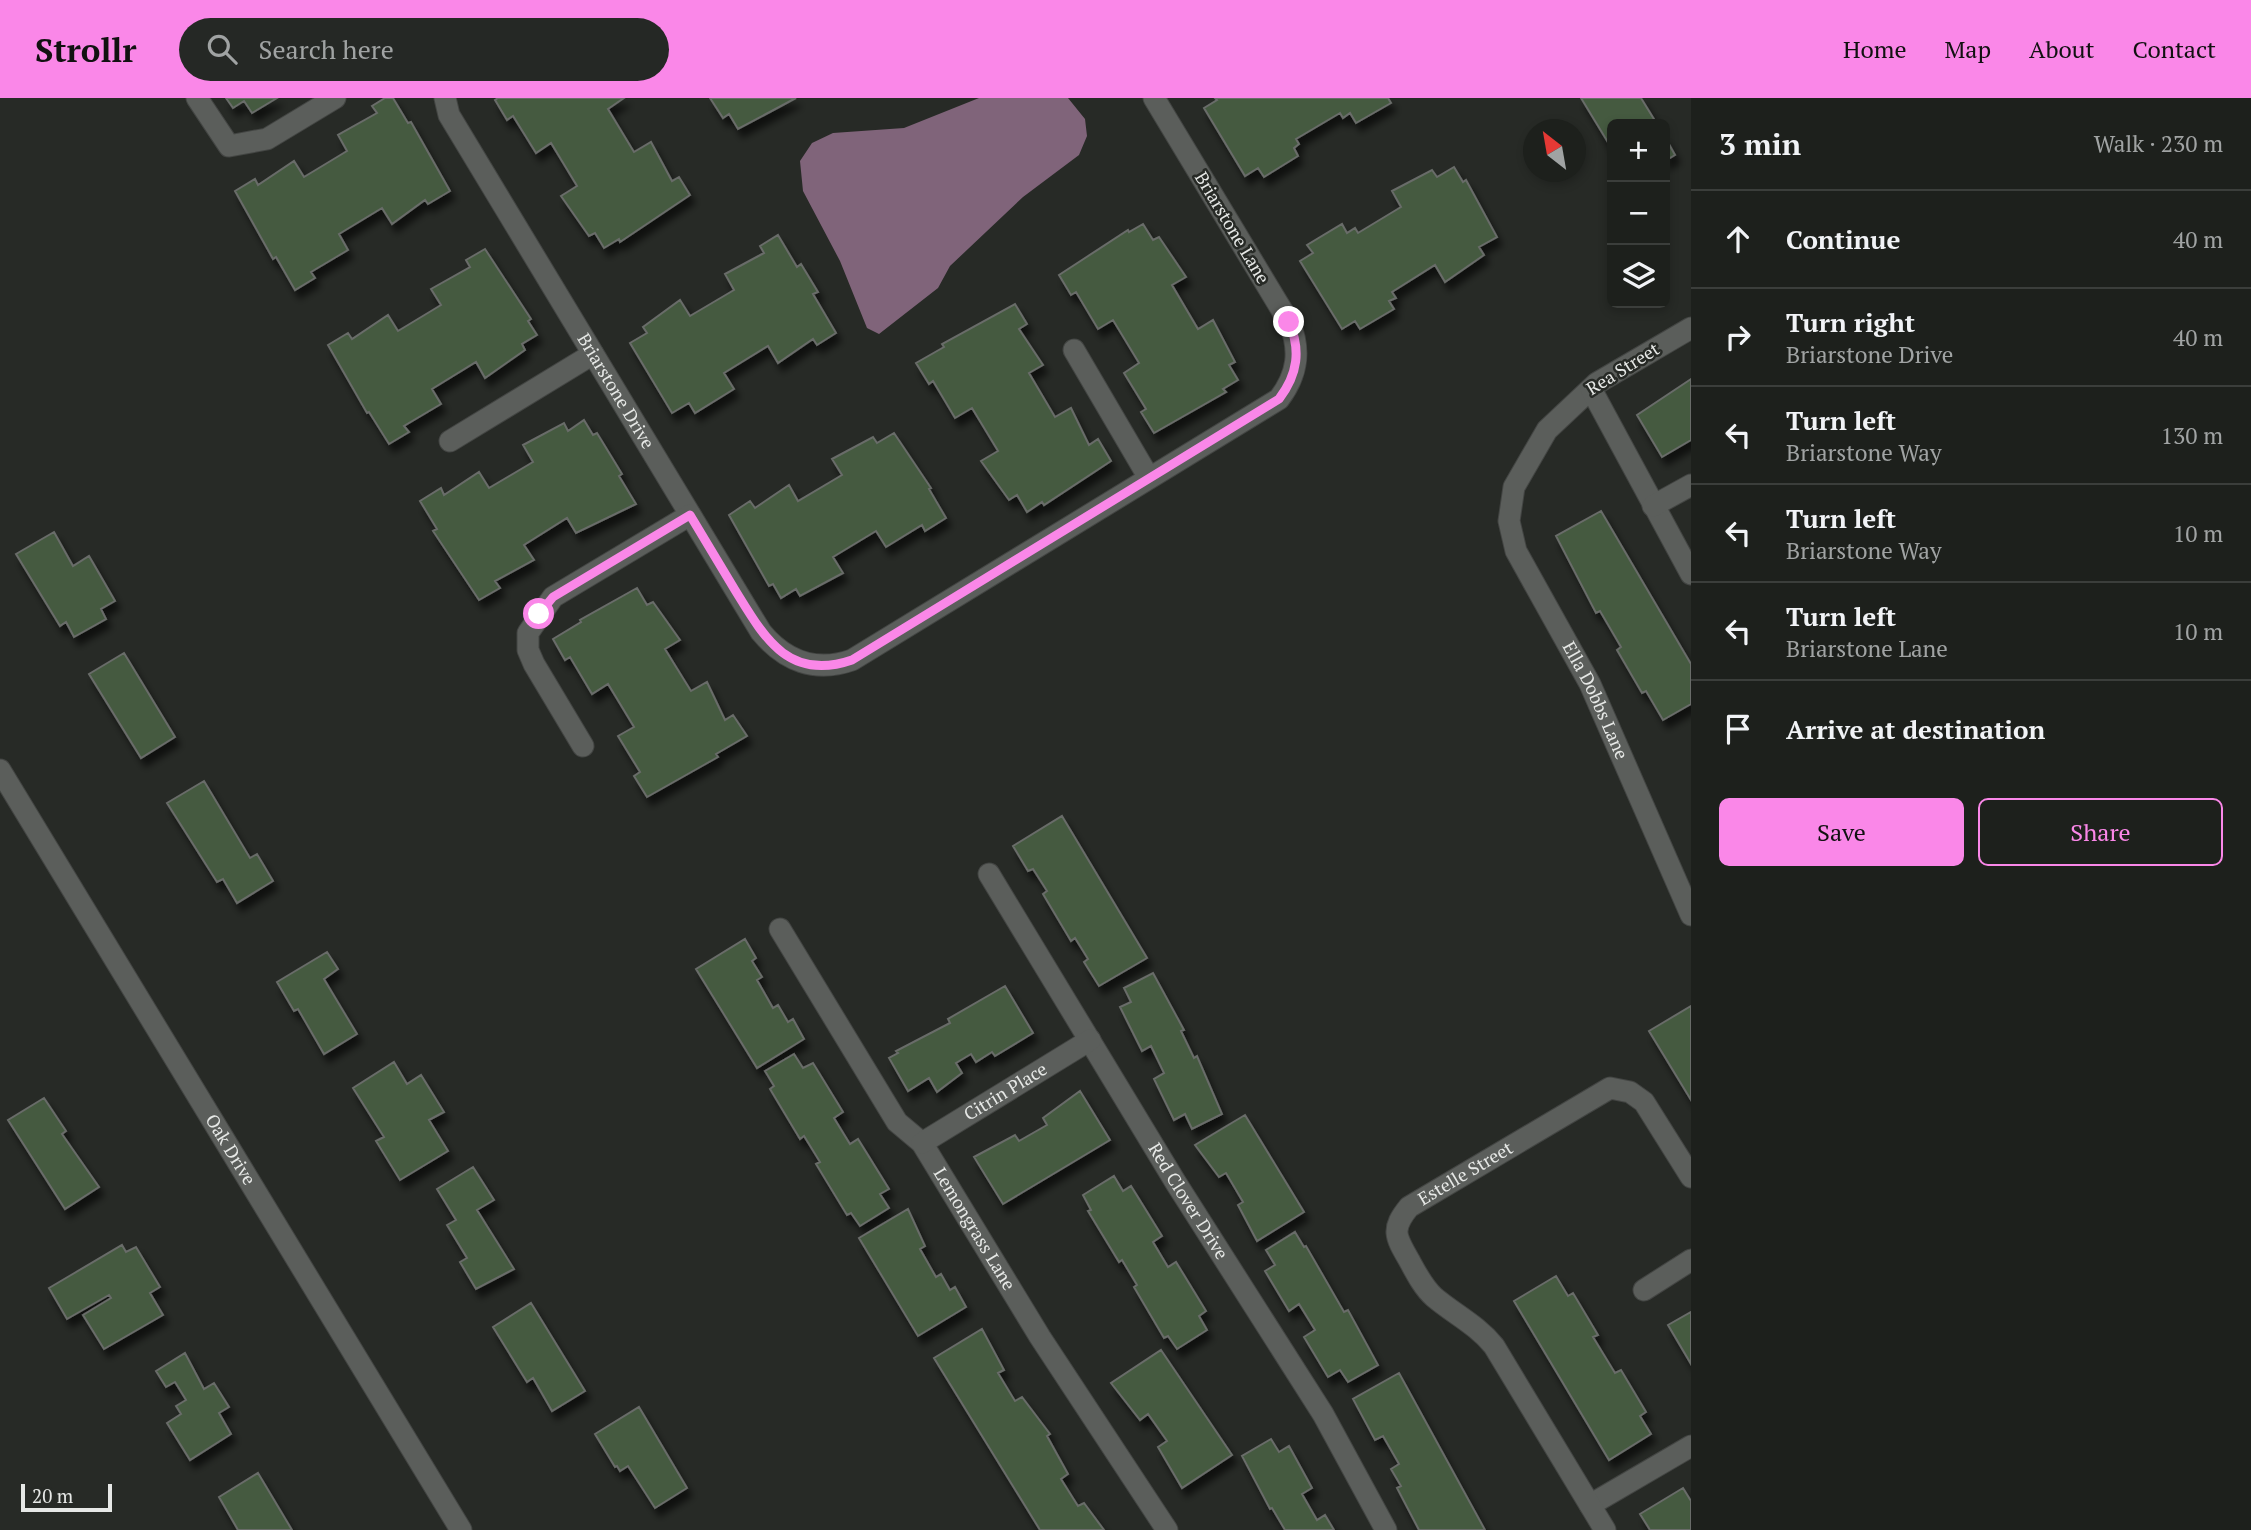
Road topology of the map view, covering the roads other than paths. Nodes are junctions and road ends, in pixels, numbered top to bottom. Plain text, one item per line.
1 (197, 98) edge
2 (335, 98) edge
3 (445, 98) edge
4 (1154, 98) edge
5 (1691, 328) edge
6 (1074, 350) dead end
7 (593, 354) junction
8 (1591, 389) junction
9 (450, 441) dead end
10 (1150, 478) junction
11 (1691, 485) edge
12 (1514, 487) joint
13 (1653, 506) junction
14 (690, 515) junction
15 (1691, 574) edge
16 (583, 746) dead end
17 (0, 769) edge
18 (989, 874) dead end
19 (1691, 915) edge
20 (780, 929) dead end
21 (1090, 1040) junction
22 (922, 1143) junction
23 (1691, 1177) edge
24 (1691, 1260) edge
25 (1644, 1290) dead end
26 (1691, 1446) edge
27 (1590, 1505) junction
28 (461, 1530) edge
29 (1167, 1530) edge
30 (1386, 1530) edge
31 (1605, 1530) edge

1 - 2 street
3 - 7 street, Briarstone Drive
4 - 10 street, Briarstone Lane
5 - 8 street, Rea Street
6 - 10 street
7 - 9 street
7 - 14 street, Briarstone Drive
8 - 12 street, Rea Street
8 - 13 street
10 - 14 street, Briarstone Drive
11 - 13 street
12 - 19 street, Ella Dobbs Lane
13 - 15 street
14 - 16 street
17 - 28 street, Oak Drive
18 - 21 street, Red Clover Drive
20 - 22 street, Lemongrass Lane
21 - 22 street, Citrin Place
21 - 30 street, Red Clover Drive
22 - 29 street, Lemongrass Lane
23 - 27 street, Estelle Street
24 - 25 street
26 - 27 street
27 - 31 street, Estelle Street

